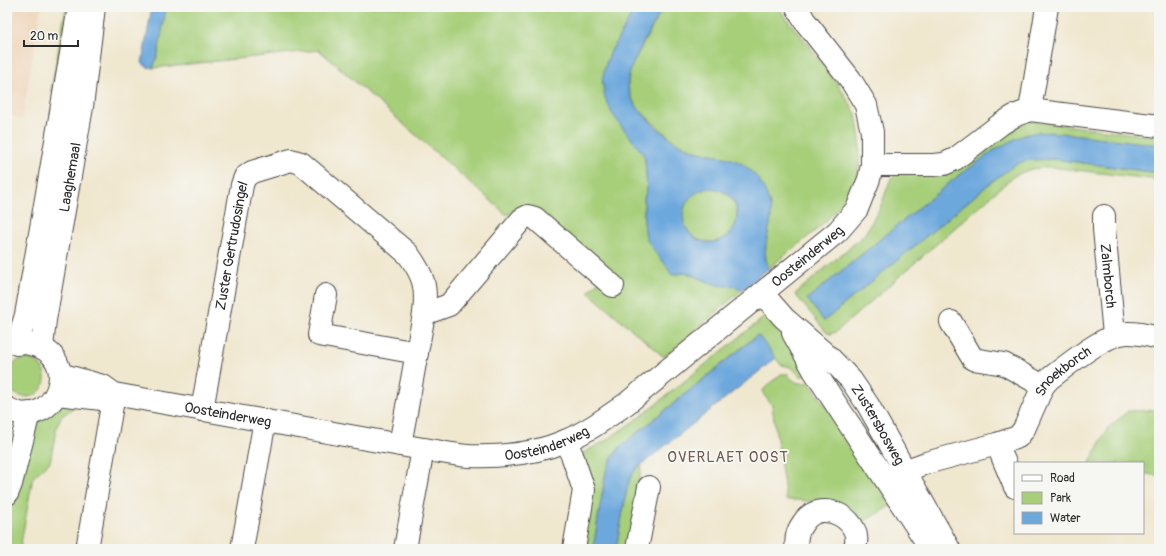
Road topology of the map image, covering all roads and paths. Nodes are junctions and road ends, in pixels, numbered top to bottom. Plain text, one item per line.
1 (79, 7) edge
2 (94, 7) edge
3 (797, 7) edge
4 (1047, 7) edge
5 (1030, 110) junction
6 (1159, 126) edge
7 (872, 164) junction
8 (1104, 216) dead end
9 (613, 286) dead end
10 (762, 293) junction
11 (326, 295) dead end
12 (424, 314) junction
13 (784, 318) junction
14 (951, 322) dead end
15 (1114, 335) junction
16 (1156, 337) dead end
17 (12, 346) edge
18 (42, 348) junction
19 (417, 353) junction
20 (58, 384) junction
21 (1043, 386) junction
22 (114, 394) junction
23 (202, 410) junction
24 (13, 414) edge
25 (265, 420) junction
26 (565, 441) junction
27 (996, 444) junction
28 (400, 445) junction
29 (423, 449) junction
30 (905, 470) junction
31 (885, 478) junction
32 (1014, 485) edge
33 (649, 488) dead end
34 (7, 494) edge
35 (87, 549) edge
36 (242, 549) edge
37 (406, 549) edge
38 (574, 549) edge
39 (637, 549) edge
40 (797, 549) edge
41 (854, 549) edge
42 (931, 549) edge
43 (949, 549) edge

1 - 17 street, Laaghemaal
2 - 18 street, Laaghemaal
3 - 7 street, Oosteinderweg
4 - 5 street
5 - 6 street
5 - 7 street
7 - 10 street, Oosteinderweg
8 - 15 street, Zalmborch
9 - 12 street
10 - 13 street, Zustersbosweg
10 - 26 street, Oosteinderweg
11 - 19 street
12 - 19 street, Zuster Gertrudosingel
12 - 23 street, Zuster Gertrudosingel
13 - 30 street, Zustersbosweg
13 - 31 street, Zustersbosweg
14 - 21 street
15 - 16 street, Snoekborch
15 - 21 street, Snoekborch
17 - 18 street
18 - 20 street
19 - 28 street, Zuster Gertrudosingel
20 - 22 street, Oosteinderweg
20 - 24 street
21 - 27 street, Snoekborch
22 - 23 street, Oosteinderweg
22 - 35 street
23 - 25 street, Oosteinderweg
24 - 34 street
25 - 28 street, Oosteinderweg
25 - 36 street
26 - 29 street, Oosteinderweg
26 - 38 street
27 - 30 street, Snoekborch
27 - 32 street
28 - 29 street, Oosteinderweg
29 - 37 street
30 - 31 street, Snoekborch
30 - 43 street, Zustersbosweg
31 - 42 street, Zustersbosweg
33 - 39 street
40 - 41 street

